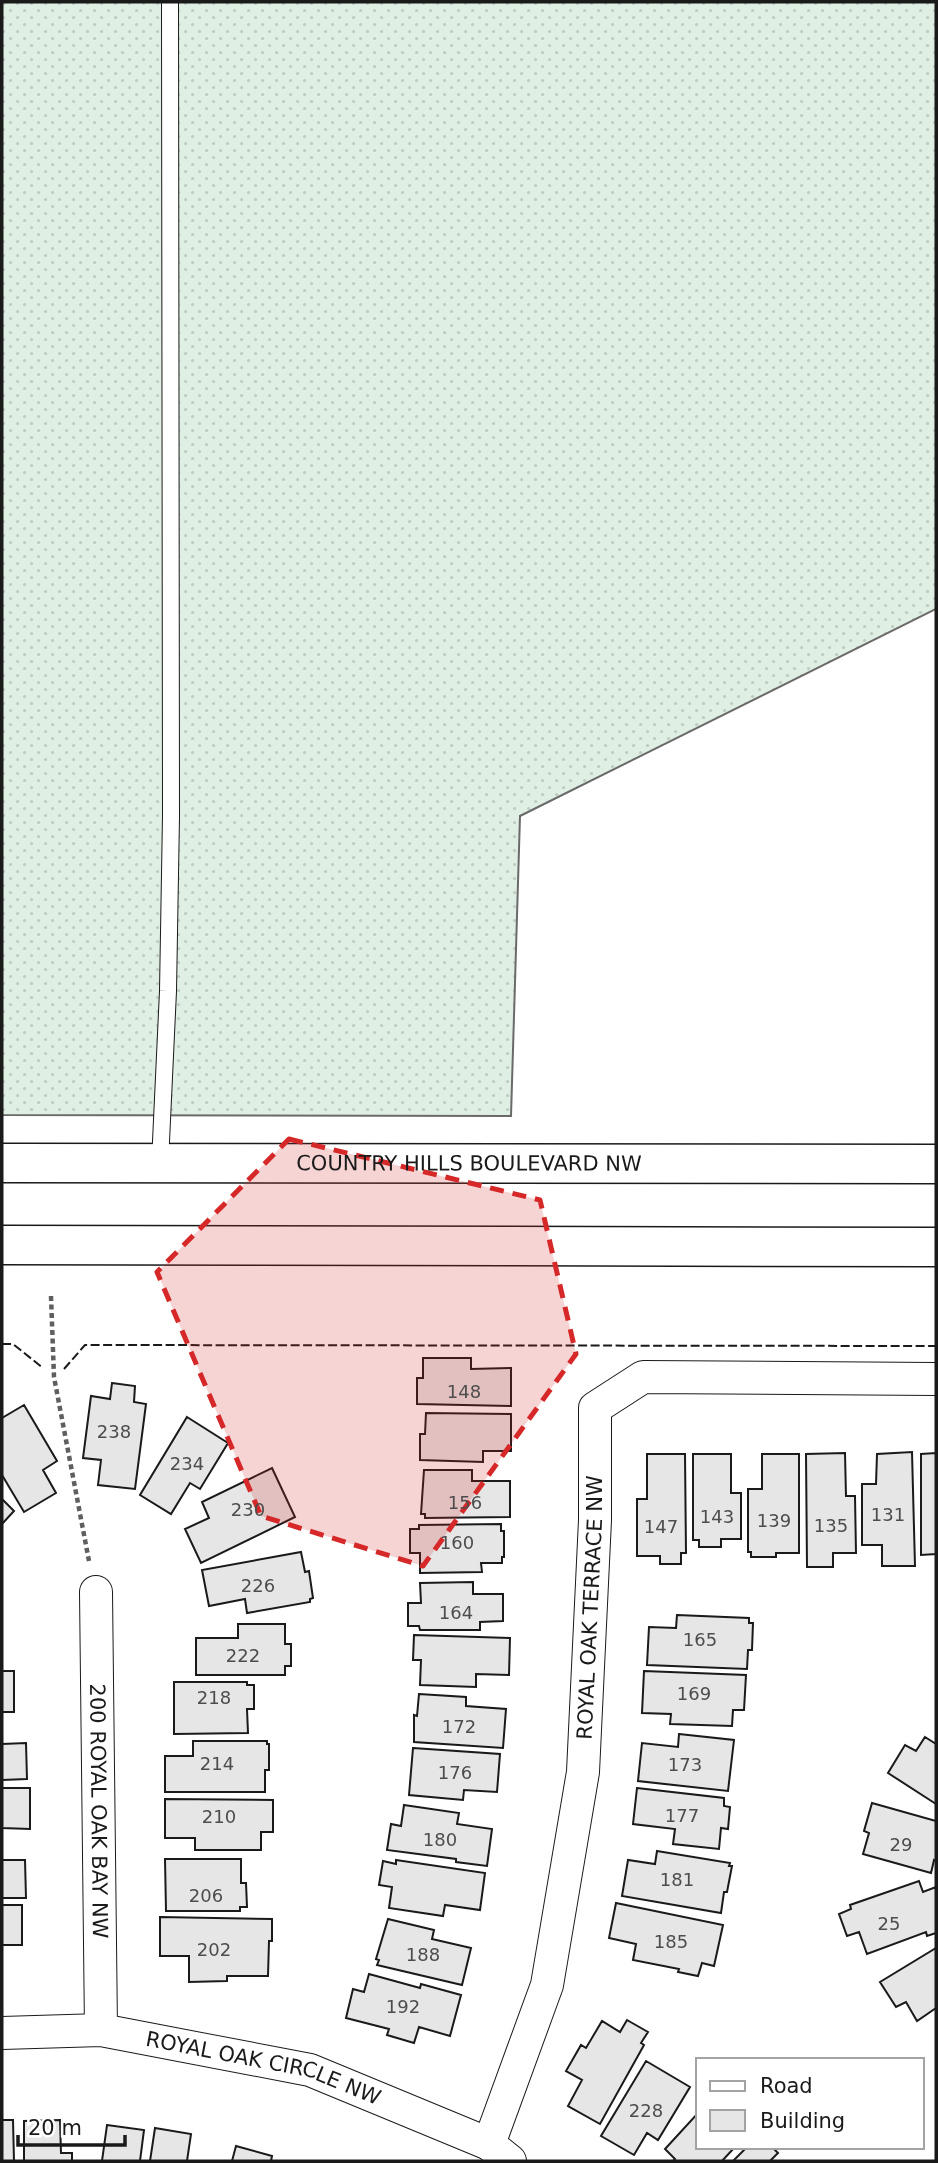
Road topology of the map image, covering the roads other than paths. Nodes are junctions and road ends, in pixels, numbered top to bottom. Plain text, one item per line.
1 (170, 2) edge
2 (2, 1163) edge
3 (160, 1163) junction
4 (936, 1164) edge
5 (2, 1245) edge
6 (936, 1247) edge
7 (936, 1379) edge
8 (96, 1592) road end
9 (101, 2030) junction
10 (2, 2033) edge
11 (499, 2153) edge

1 - 3 lane
2 - 3 main road, COUNTRY HILLS BOULEVARD NW
3 - 4 main road, COUNTRY HILLS BOULEVARD NW
5 - 6 main road
7 - 11 street, ROYAL OAK TERRACE NW
8 - 9 street, 200 ROYAL OAK BAY NW
9 - 10 street, ROYAL OAK CIRCLE NW
9 - 11 street, ROYAL OAK CIRCLE NW

